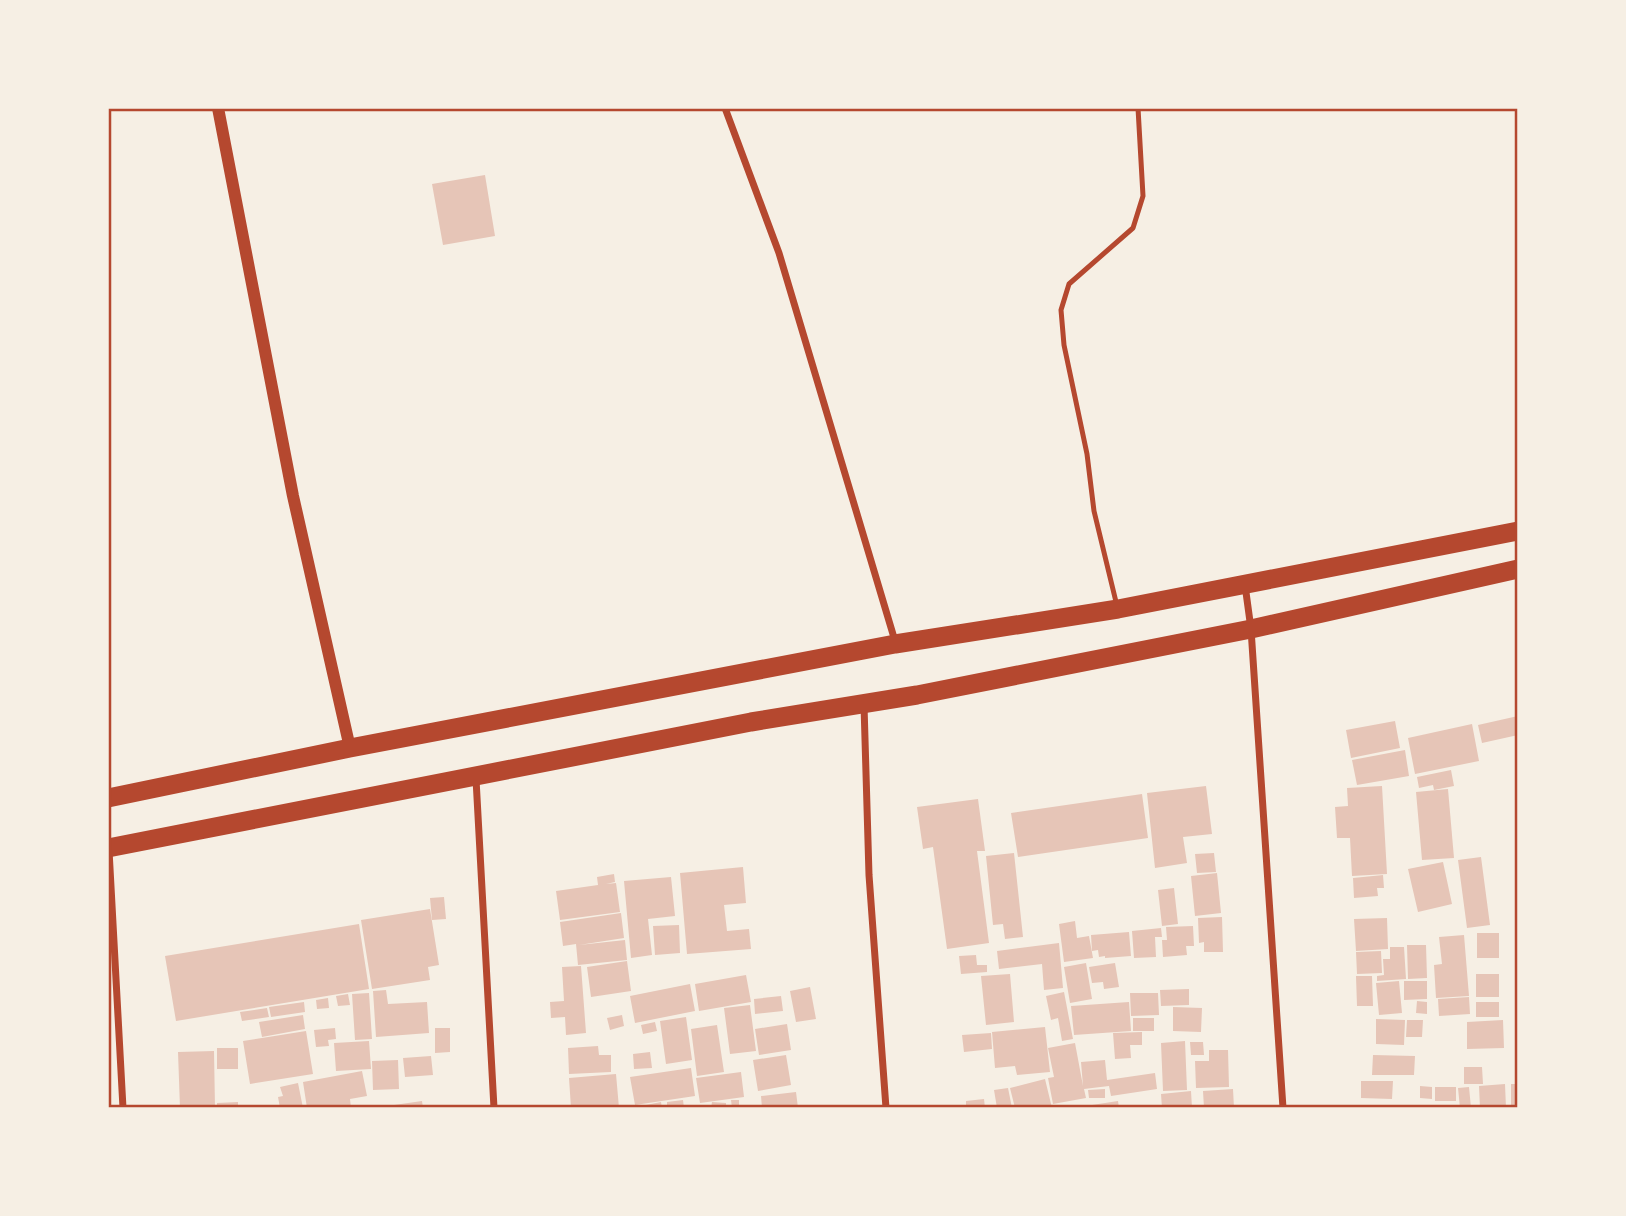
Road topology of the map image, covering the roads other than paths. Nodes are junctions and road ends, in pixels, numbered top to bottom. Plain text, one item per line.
1 (218, 108) edge
2 (725, 108) edge
3 (1138, 108) edge
4 (1517, 531) edge
5 (1517, 569) edge
6 (1245, 584) junction
7 (1118, 609) junction
8 (1251, 629) junction
9 (895, 644) junction
10 (864, 704) junction
11 (350, 748) junction
12 (476, 775) junction
13 (108, 798) edge
14 (109, 848) edge
15 (123, 1108) edge
16 (494, 1108) edge
17 (886, 1108) edge
18 (1283, 1108) edge

1 - 11 street
2 - 9 street
3 - 7 lane
4 - 6 highway
5 - 8 highway
6 - 7 highway
6 - 8 street
7 - 9 highway
8 - 10 highway
8 - 18 street
9 - 11 highway
10 - 12 highway
10 - 17 street
11 - 13 highway
12 - 14 highway
12 - 16 street
14 - 15 street

